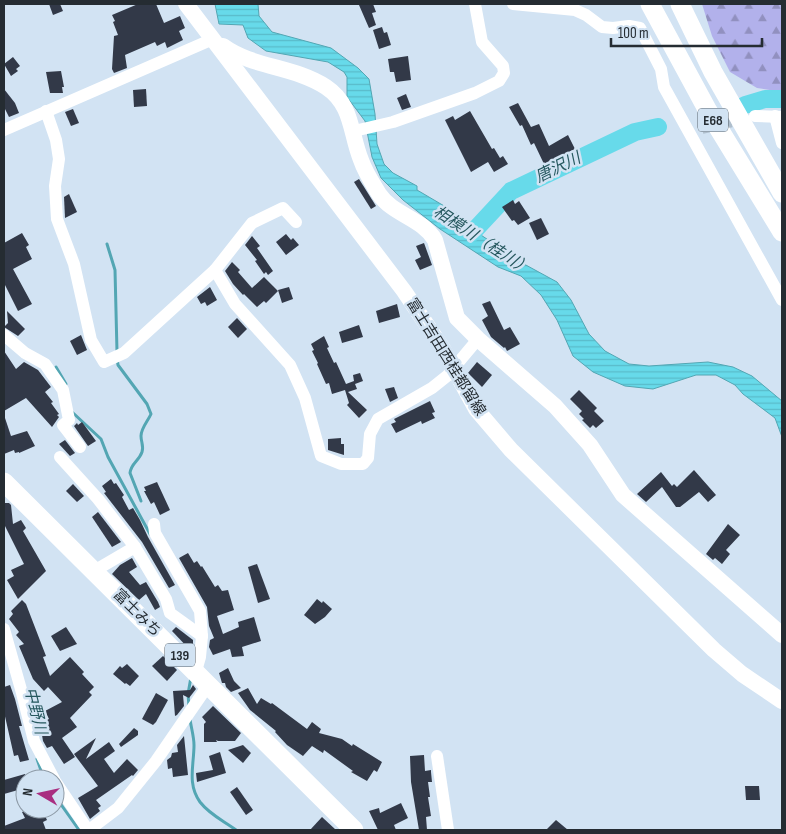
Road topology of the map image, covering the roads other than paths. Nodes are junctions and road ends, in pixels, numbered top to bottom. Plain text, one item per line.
1 (186, 4) edge
2 (475, 4) edge
3 (513, 4) edge
4 (650, 4) edge
5 (680, 4) edge
6 (213, 39) junction
7 (46, 111) junction
8 (756, 116) tunnel mouth
9 (779, 116) edge
10 (4, 130) edge
11 (358, 130) junction
12 (782, 143) edge
13 (782, 193) edge
14 (296, 222) dead end
15 (782, 232) edge
16 (215, 270) junction
17 (782, 300) edge
18 (4, 335) edge
19 (478, 339) junction
20 (80, 447) dead end
21 (60, 457) dead end
22 (4, 482) edge
23 (154, 524) dead end
24 (135, 547) junction
25 (94, 571) junction
26 (4, 630) edge
27 (202, 636) junction
28 (782, 636) edge
29 (202, 678) junction
30 (782, 701) edge
31 (437, 756) dead end
32 (48, 769) edge
33 (65, 796) edge
34 (88, 830) edge
35 (354, 830) edge
36 (448, 830) edge

1 - 6 main road, 富士吉田西桂都留線
2 - 11 street
3 - 17 street
4 - 15 highway, E68
5 - 13 highway, E68
6 - 7 street
6 - 11 main road, 富士吉田西桂都留線
6 - 30 main road, 富士吉田西桂都留線
7 - 10 street
7 - 16 street
8 - 9 street
9 - 12 street
11 - 19 main road, 富士吉田西桂都留線
14 - 16 street
16 - 19 street
18 - 20 street
19 - 28 main road, 富士吉田西桂都留線
21 - 24 street
22 - 25 highway, 富士みち / 139
23 - 27 street
24 - 25 street
24 - 27 street
25 - 29 highway, 富士みち / 139
26 - 32 street
27 - 29 street
29 - 34 street
29 - 35 highway, 富士みち / 139
31 - 36 street
33 - 34 street

